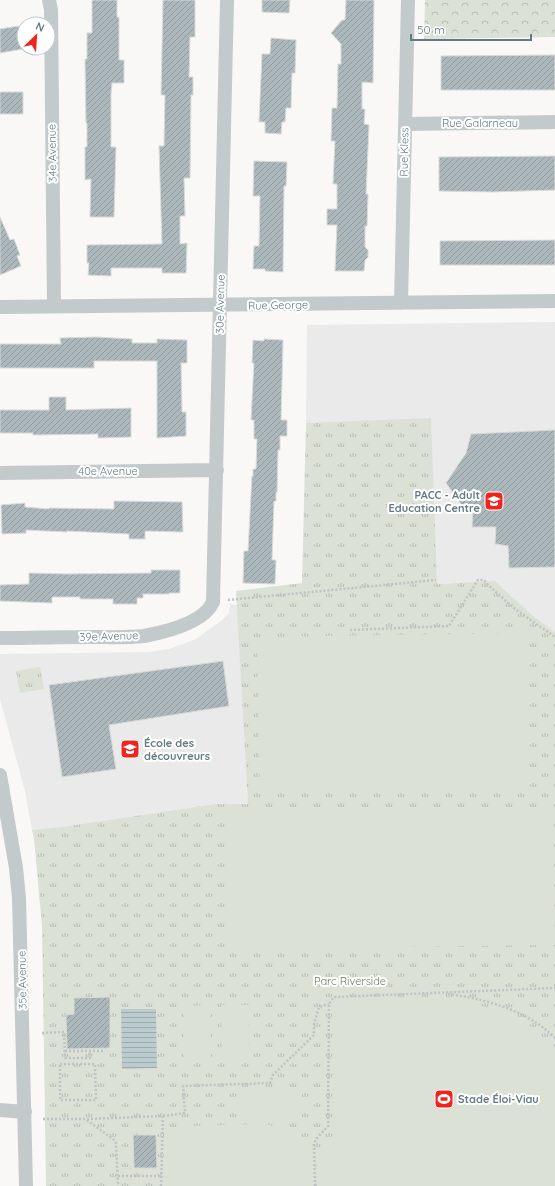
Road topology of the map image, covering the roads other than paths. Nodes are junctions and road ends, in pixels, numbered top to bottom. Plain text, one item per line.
1 (49, 0) edge
2 (227, 0) edge
3 (408, 0) edge
4 (555, 122) edge
5 (405, 124) junction
6 (555, 302) edge
7 (401, 303) junction
8 (220, 305) junction
9 (54, 306) junction
10 (0, 307) edge
11 (217, 470) junction
12 (0, 472) edge
13 (211, 607) joint
14 (0, 638) edge
15 (0, 775) edge
16 (2, 800) edge
17 (0, 1110) edge
18 (25, 1112) junction
19 (26, 1186) edge

1 - 9 street, 34e Avenue
2 - 8 street, 30e Avenue
3 - 5 street, Rue Kless
4 - 5 street, Rue Galarneau
5 - 7 street, Rue Kless
6 - 7 street, Rue George
7 - 8 street, Rue George
8 - 9 street, Rue George
8 - 11 street, 30e Avenue
9 - 10 street, Rue George
11 - 12 street, 40e Avenue
11 - 13 street, 30e Avenue
13 - 14 street, 39e Avenue
15 - 16 street, 35e Avenue
16 - 18 street, 35e Avenue
17 - 18 street
18 - 19 street, 35e Avenue

